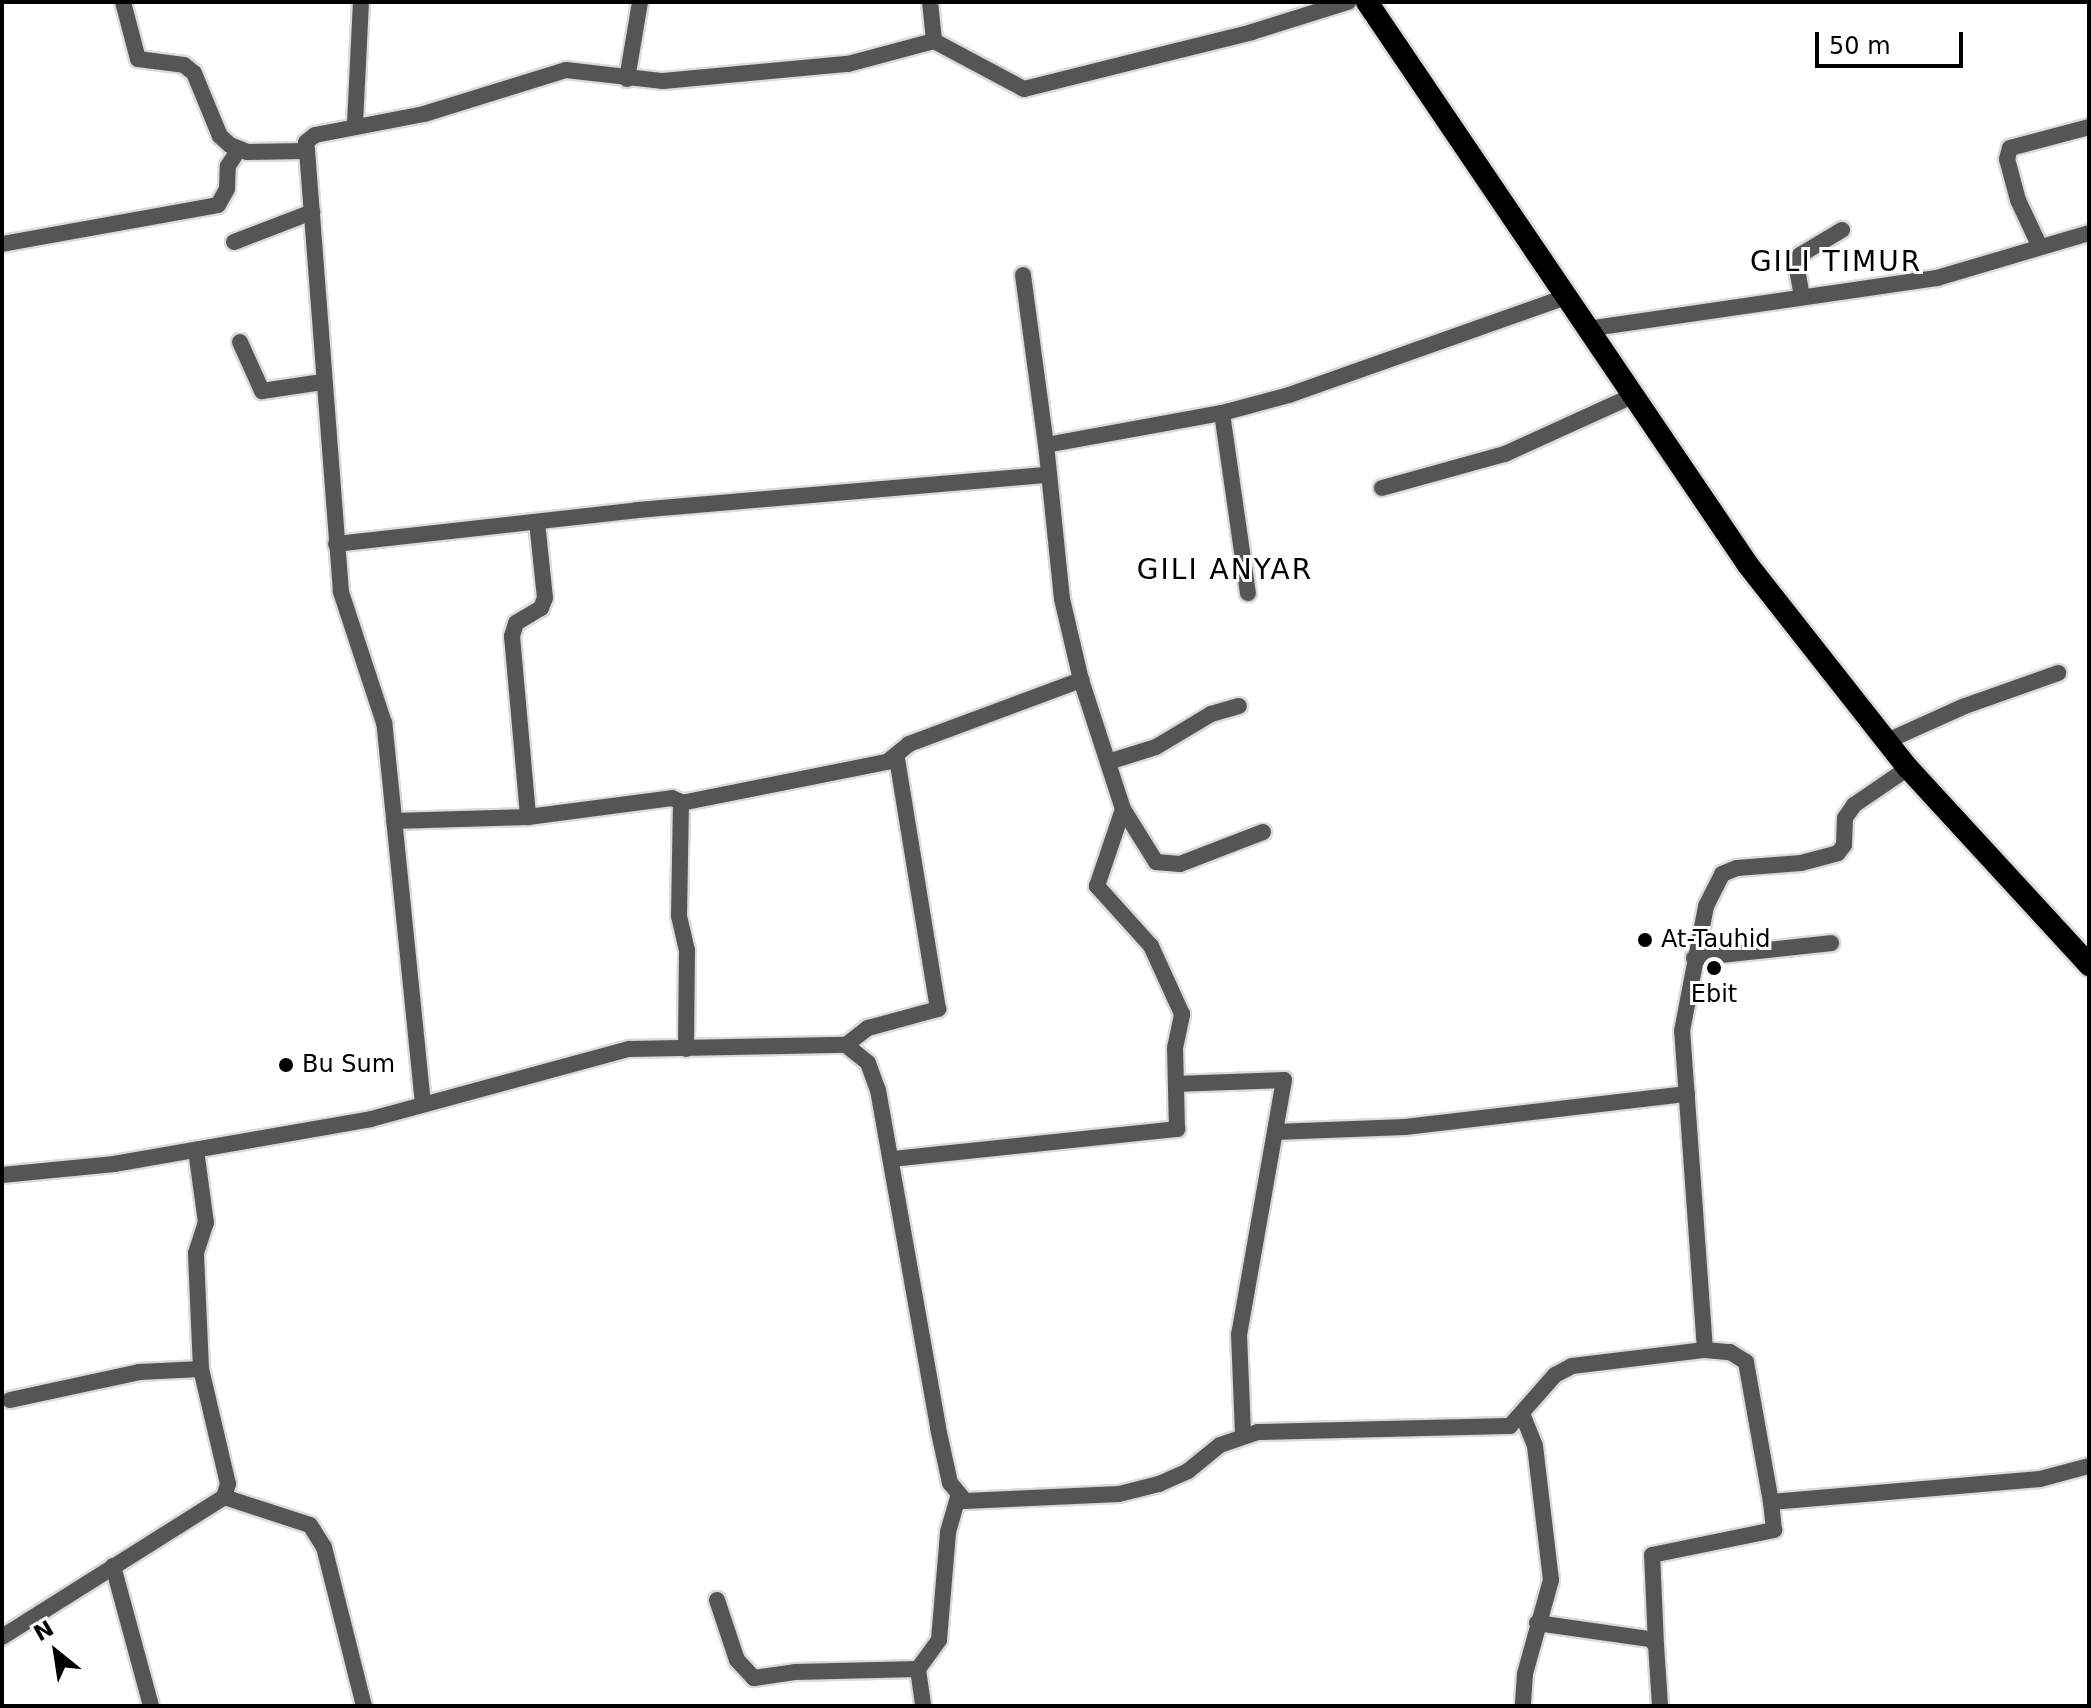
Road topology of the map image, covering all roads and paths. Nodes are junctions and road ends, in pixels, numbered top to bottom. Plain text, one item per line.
1 (123, 2) edge
2 (361, 2) edge
3 (640, 2) edge
4 (930, 2) edge
5 (1348, 2) edge
6 (1367, 2) edge
7 (934, 41) junction
8 (627, 79) junction
9 (355, 124) junction
10 (2089, 127) edge
11 (239, 149) junction
12 (305, 151) junction
13 (312, 212) junction
14 (1842, 230) dead end
15 (2089, 233) edge
16 (234, 242) dead end
17 (2, 244) edge
18 (2040, 247) junction
19 (1023, 275) dead end
20 (1566, 297) junction
21 (1802, 297) junction
22 (1587, 329) junction
23 (240, 342) dead end
24 (322, 382) junction
25 (1630, 397) junction
26 (1222, 413) junction
27 (1046, 445) junction
28 (1049, 475) junction
29 (1382, 488) dead end
30 (537, 522) junction
31 (336, 544) junction
32 (1248, 593) dead end
33 (2058, 673) dead end
34 (1081, 680) junction
35 (1239, 706) dead end
36 (1887, 741) junction
37 (897, 758) junction
38 (1108, 762) junction
39 (1908, 768) junction
40 (681, 803) junction
41 (1123, 809) junction
42 (528, 817) junction
43 (394, 821) junction
44 (1263, 832) dead end
45 (1831, 943) dead end
46 (1694, 958) junction
47 (2089, 965) edge
48 (846, 1045) junction
49 (686, 1049) junction
50 (1176, 1084) junction
51 (1687, 1094) junction
52 (423, 1104) junction
53 (1275, 1132) junction
54 (196, 1150) junction
55 (892, 1159) junction
56 (2, 1175) edge
57 (1705, 1350) junction
58 (201, 1369) junction
59 (10, 1400) dead end
60 (1523, 1416) junction
61 (1243, 1435) junction
62 (2089, 1466) edge
63 (958, 1496) junction
64 (224, 1497) junction
65 (1771, 1502) junction
66 (113, 1566) junction
67 (717, 1600) dead end
68 (1537, 1623) junction
69 (2, 1637) edge
70 (1656, 1645) junction
71 (918, 1669) junction
72 (151, 1706) edge
73 (364, 1706) edge
74 (923, 1706) edge
75 (1523, 1706) edge
76 (1660, 1706) edge

1 - 11 street
2 - 9 street
3 - 8 street
4 - 7 street
5 - 7 street
6 - 20 highway
7 - 8 street
8 - 9 street
9 - 12 street
10 - 18 street
11 - 12 street
11 - 17 street
12 - 13 street
13 - 16 street
13 - 24 street
14 - 21 street
15 - 18 street
18 - 21 street
19 - 27 street
20 - 22 highway
20 - 26 street
21 - 22 street
22 - 25 highway
23 - 24 street
24 - 31 street
25 - 29 street
25 - 36 highway
26 - 27 street
26 - 32 street
27 - 28 street
28 - 30 street
28 - 34 street
30 - 31 street
30 - 42 street
31 - 43 street
33 - 36 street
34 - 37 street
34 - 38 street
35 - 38 street
36 - 39 highway
37 - 40 street
37 - 48 street
38 - 41 street
39 - 46 street
39 - 47 highway
40 - 42 street
40 - 49 street
41 - 44 street
41 - 50 street
42 - 43 street
43 - 52 street
45 - 46 street
46 - 51 street
48 - 49 street
48 - 55 street
49 - 52 street
50 - 53 street
50 - 55 street
51 - 53 street
51 - 57 street
52 - 54 street
53 - 61 street
54 - 56 street
54 - 58 street
55 - 63 street
57 - 60 street
57 - 65 street
58 - 59 street
58 - 64 street
60 - 61 street
60 - 68 street
61 - 63 street
62 - 65 street
63 - 71 street
64 - 66 street
64 - 73 street
65 - 70 street
66 - 69 street
66 - 72 street
67 - 71 street
68 - 70 street
68 - 75 street
70 - 76 street
71 - 74 street

